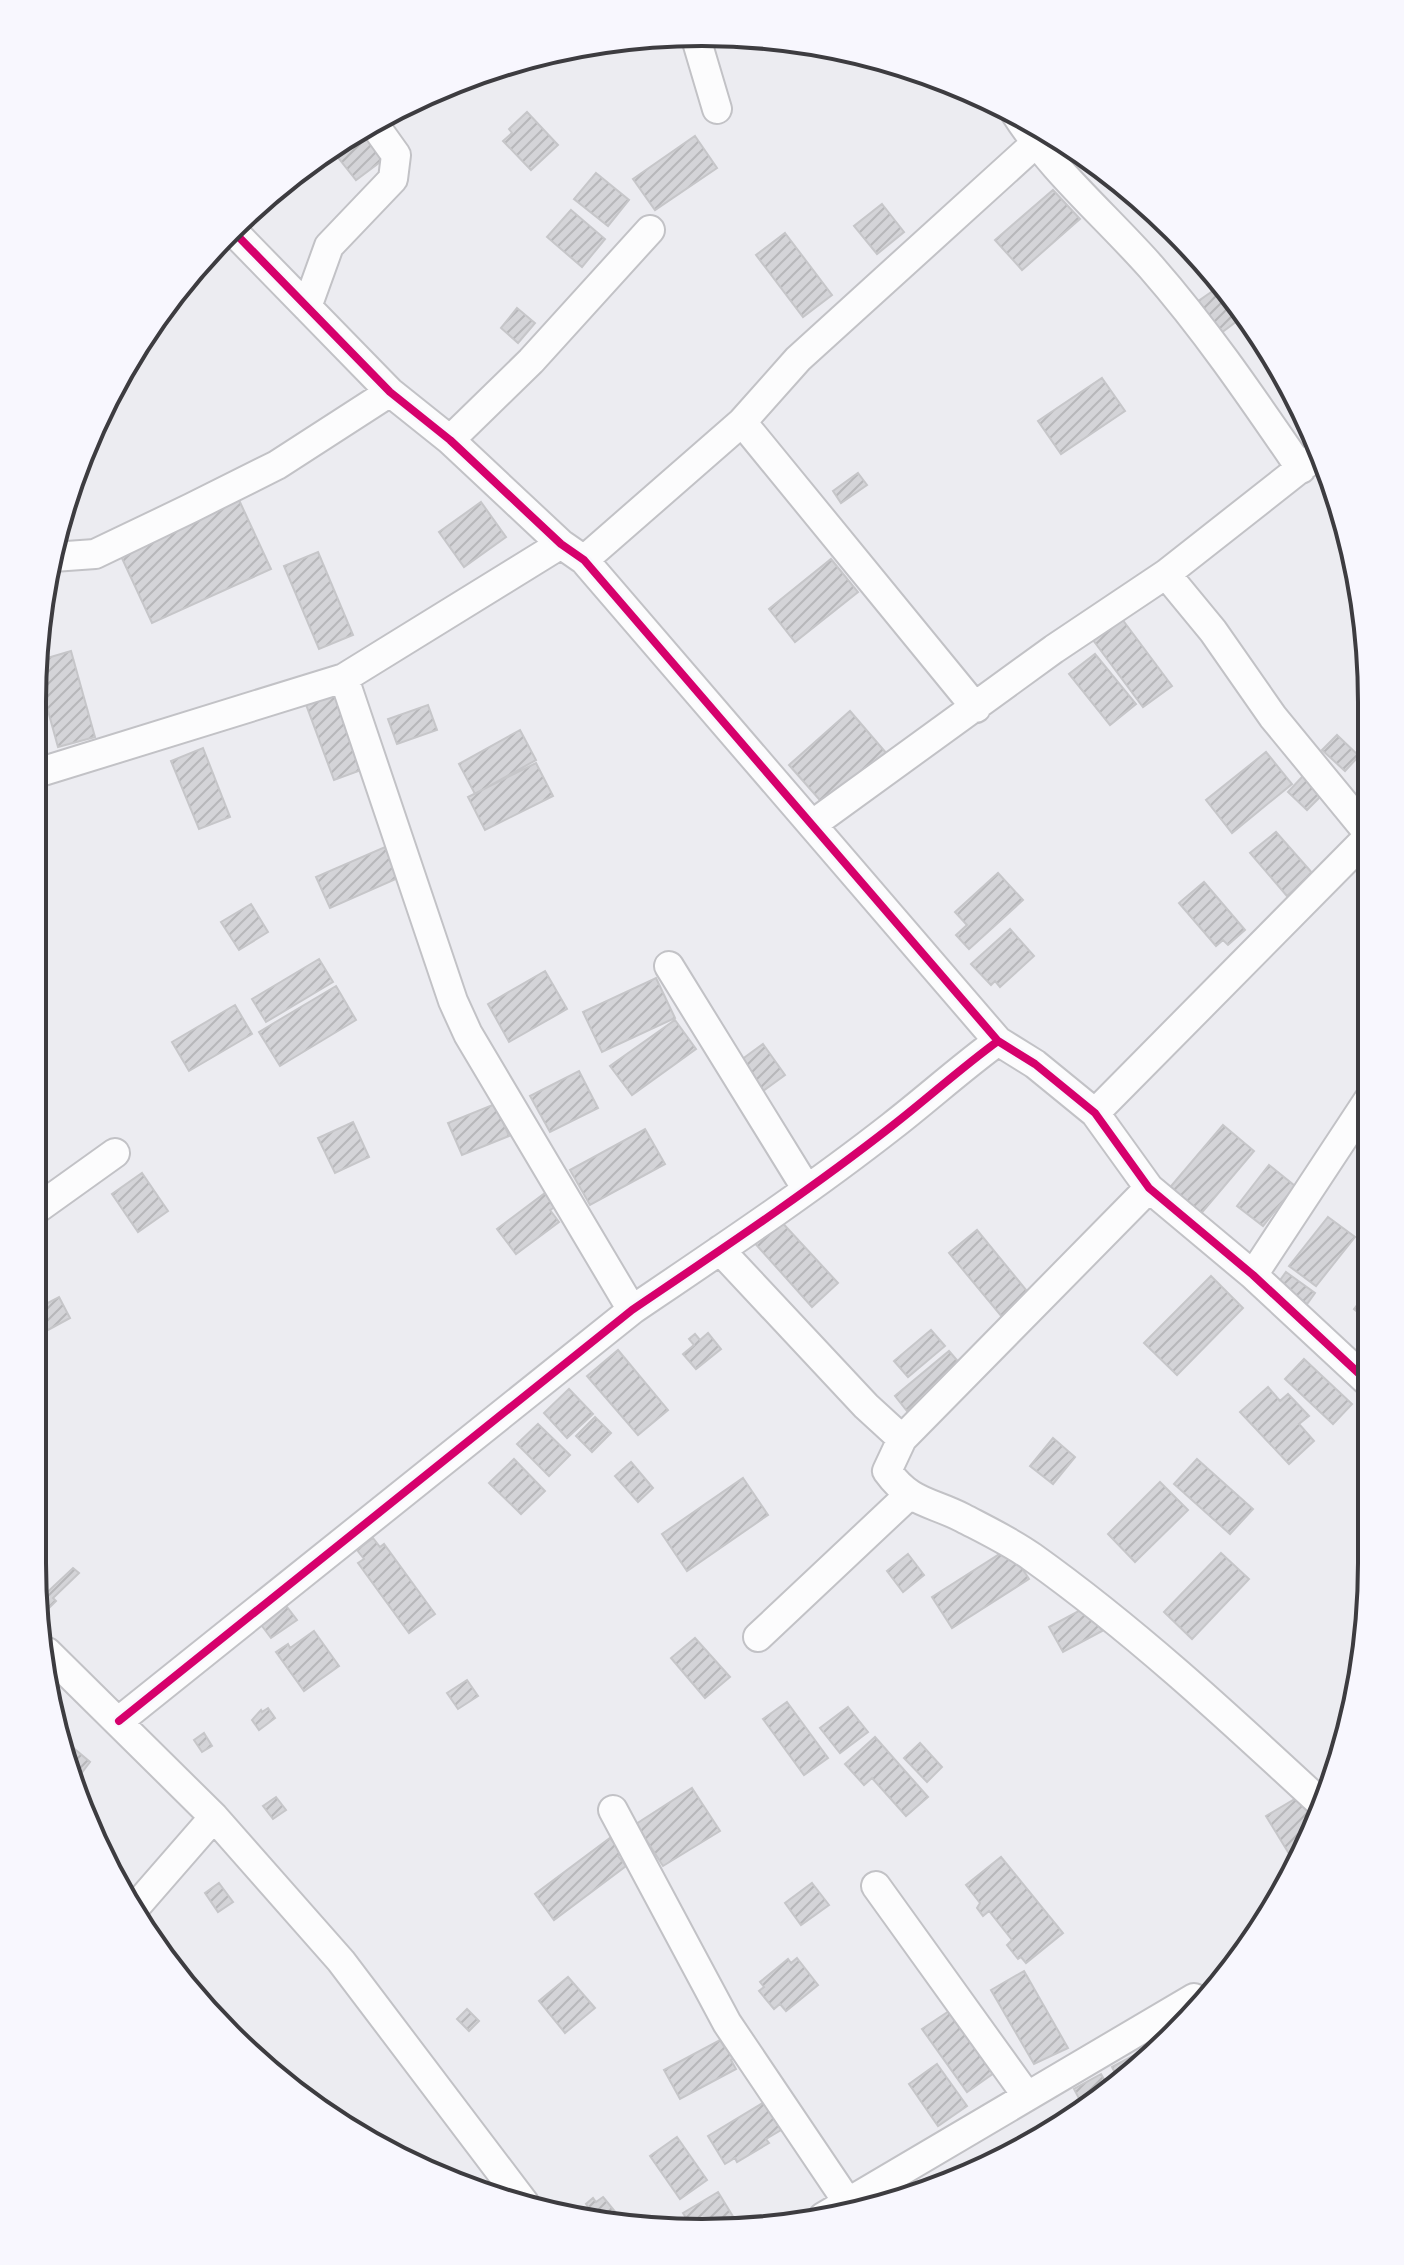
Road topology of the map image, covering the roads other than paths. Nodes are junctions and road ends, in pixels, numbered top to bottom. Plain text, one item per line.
1 (698, 46) edge
2 (717, 109) dead end
3 (379, 131) edge
4 (1039, 140) edge
5 (1047, 145) edge
6 (650, 230) dead end
7 (239, 237) edge
8 (307, 307) junction
9 (390, 392) junction
10 (742, 422) junction
11 (450, 440) junction
12 (1311, 460) edge
13 (561, 544) junction
14 (63, 556) edge
15 (584, 560) junction
16 (1166, 574) junction
17 (344, 678) junction
18 (976, 708) junction
19 (46, 770) edge
20 (1358, 820) edge
21 (813, 824) junction
22 (1358, 847) edge
23 (669, 966) dead end
24 (998, 1041) junction
25 (1095, 1113) junction
26 (1358, 1118) edge
27 (115, 1153) dead end
28 (806, 1188) junction
29 (1149, 1188) junction
30 (46, 1202) edge
31 (720, 1250) junction
32 (1253, 1275) junction
33 (632, 1310) junction
34 (1358, 1373) edge
35 (902, 1439) junction
36 (909, 1495) junction
37 (758, 1637) dead end
38 (54, 1658) edge
39 (119, 1721) junction
40 (1314, 1797) edge
41 (613, 1810) dead end
42 (214, 1817) junction
43 (876, 1886) dead end
44 (141, 1901) edge
45 (1192, 1999) edge
46 (1027, 2096) junction
47 (516, 2192) edge
48 (866, 2198) edge
49 (847, 2202) edge

1 - 2 street
3 - 8 street
4 - 10 street
5 - 12 street
6 - 11 street
7 - 8 street
8 - 9 street
9 - 11 street
9 - 14 street
10 - 15 street
10 - 18 street
11 - 13 street
12 - 16 street
13 - 15 street
13 - 17 street
15 - 21 street
16 - 18 street
16 - 20 street
17 - 19 street
17 - 33 street
18 - 21 street
21 - 24 street
22 - 25 street
23 - 28 street
24 - 25 street
24 - 28 street
25 - 29 street
26 - 32 street
27 - 30 street
28 - 31 street
29 - 32 street
29 - 35 street
31 - 33 street
31 - 35 street
32 - 34 street
33 - 39 street
35 - 36 street
36 - 37 street
36 - 40 street
38 - 39 street
39 - 42 street
41 - 49 street
42 - 44 street
42 - 47 street
43 - 46 street
45 - 46 street
46 - 48 street

